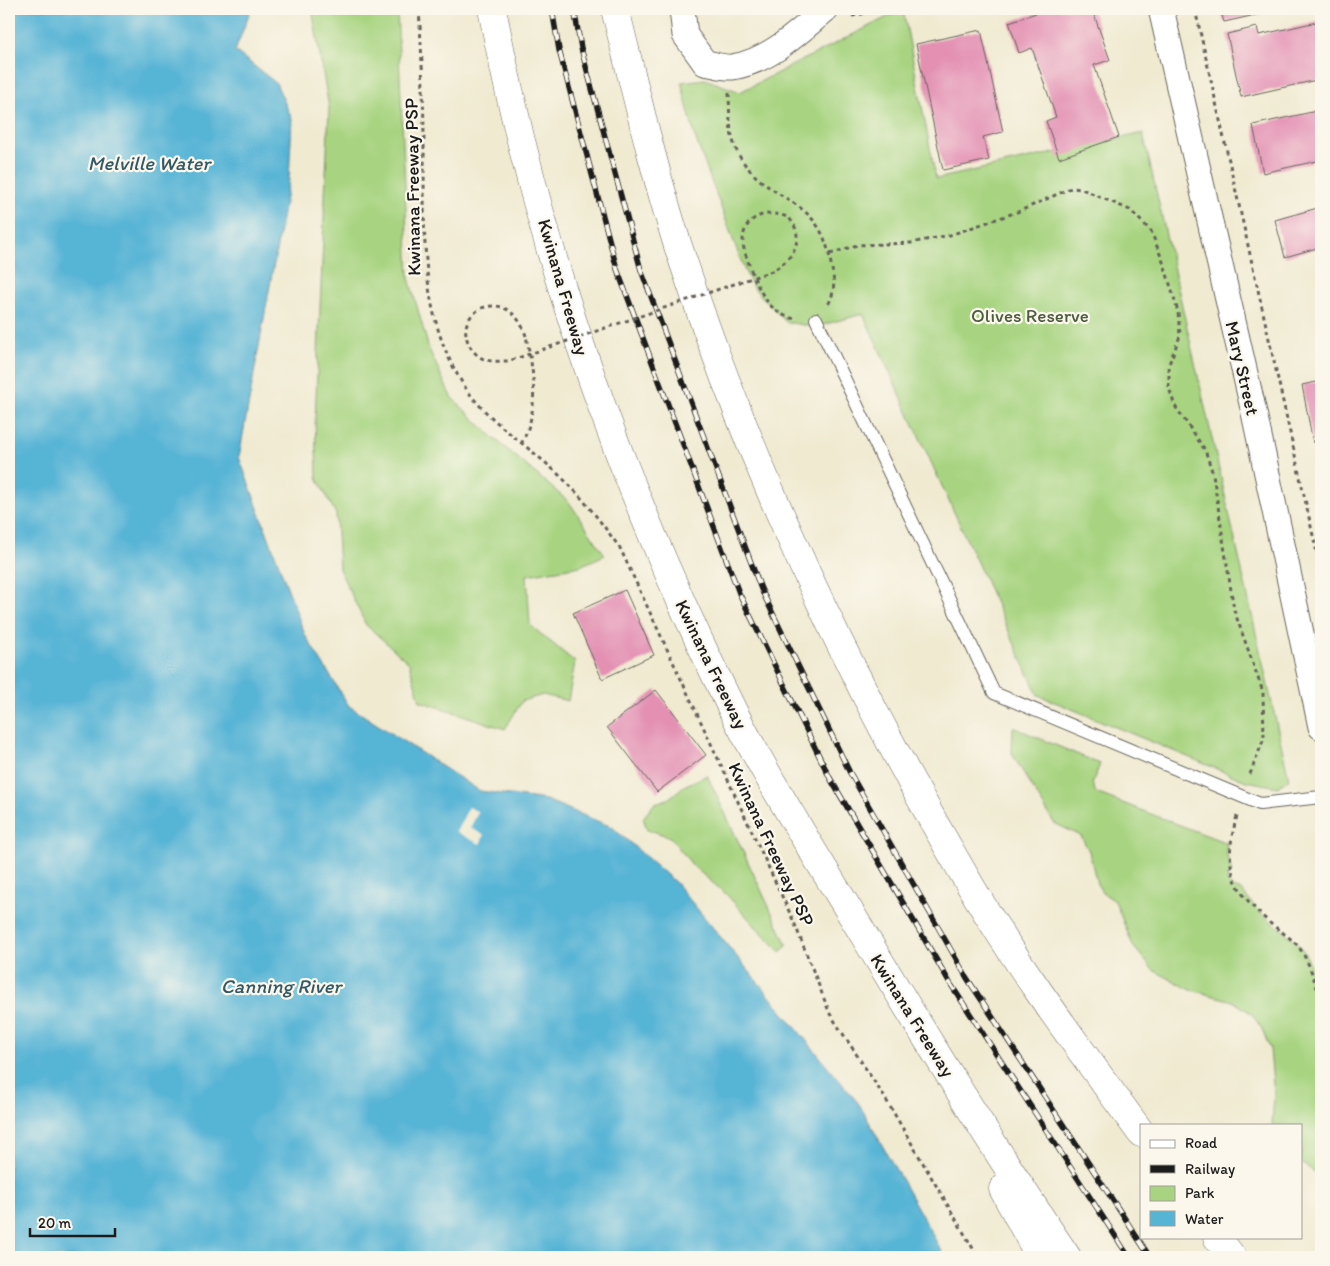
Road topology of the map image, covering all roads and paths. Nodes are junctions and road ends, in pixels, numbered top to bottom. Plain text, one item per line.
1 (419, 9) edge
2 (492, 9) edge
3 (615, 9) edge
4 (682, 9) edge
5 (826, 9) edge
6 (1161, 9) edge
7 (1196, 9) edge
8 (730, 68) junction
9 (830, 254) junction
10 (816, 319) junction
11 (521, 444) junction
12 (1321, 571) edge
13 (1321, 727) edge
14 (1243, 797) junction
15 (1321, 797) edge
16 (894, 985) junction
17 (1321, 998) edge
18 (1140, 1132) edge
19 (978, 1257) edge
20 (1040, 1257) edge
21 (1068, 1257) edge

1 - 11 path, Kwinana Freeway PSP
2 - 16 highway, Kwinana Freeway
3 - 18 highway
4 - 8 street
5 - 8 street
6 - 13 street, Mary Street
7 - 12 path
8 - 9 path
9 - 10 path
9 - 14 path
10 - 11 path, bridge
10 - 14 lane
11 - 19 path, Kwinana Freeway PSP
14 - 15 lane
14 - 17 path
16 - 20 highway
16 - 21 highway, Kwinana Freeway

